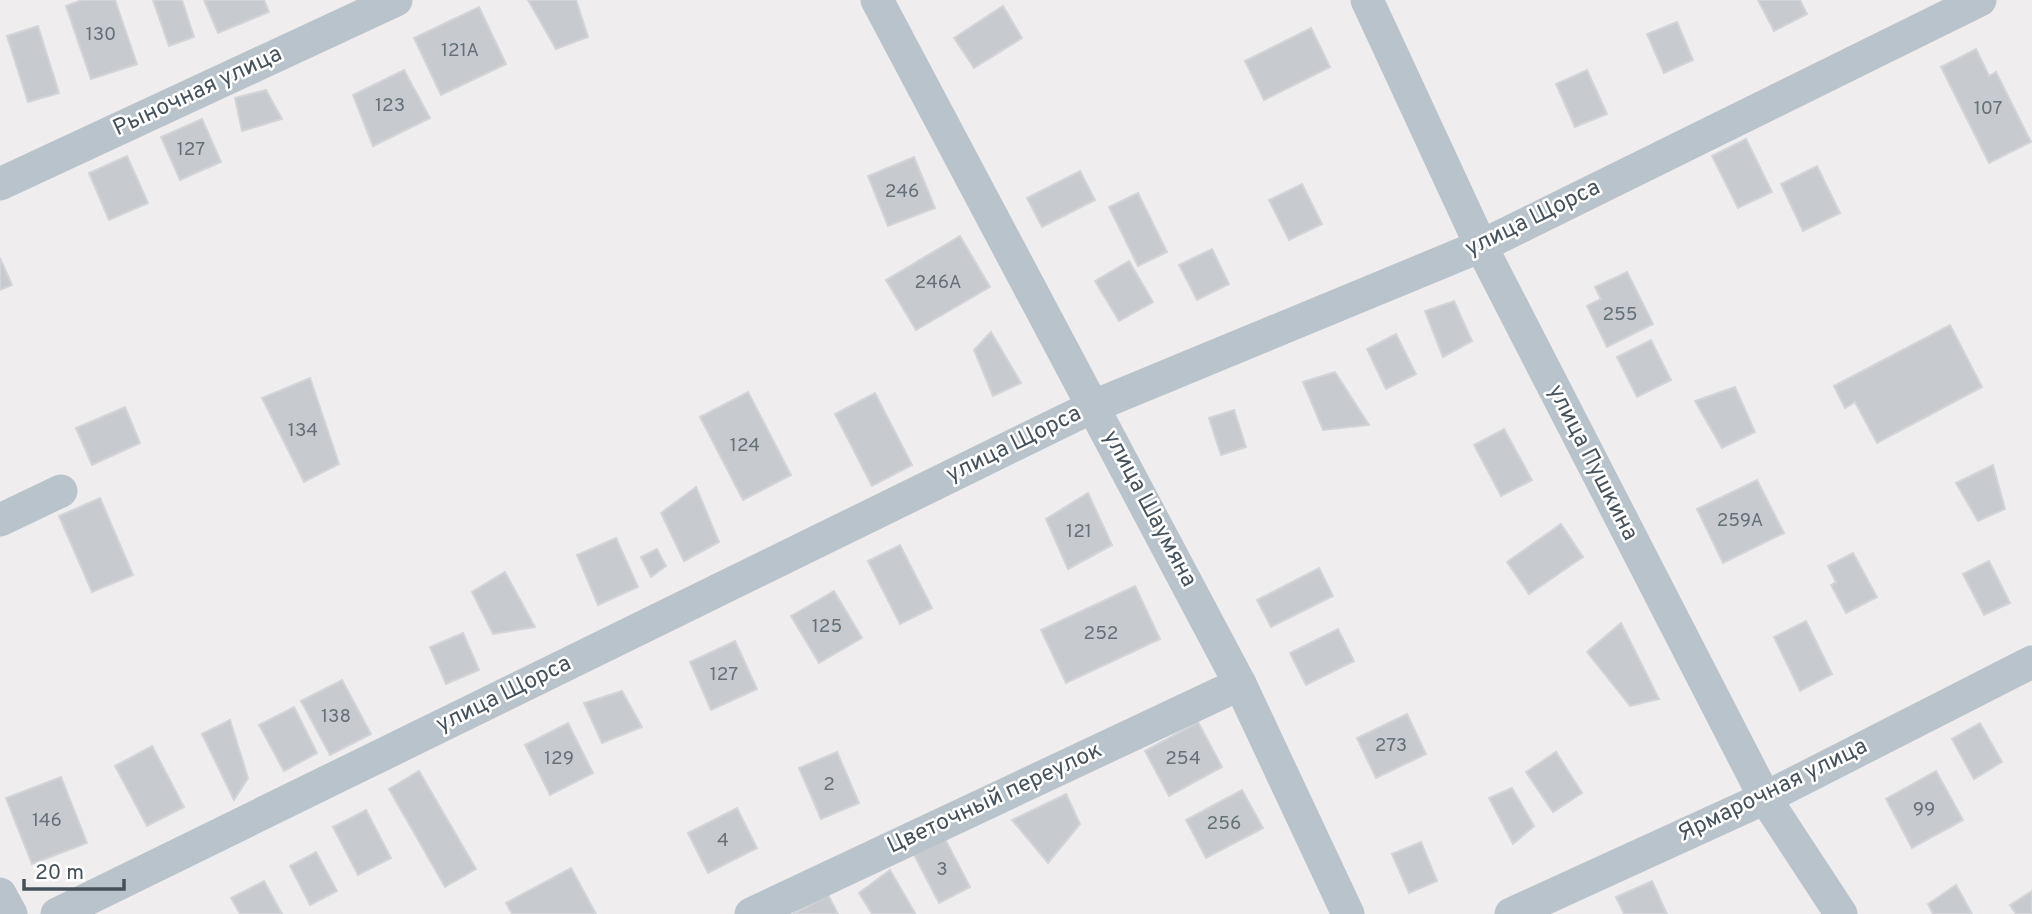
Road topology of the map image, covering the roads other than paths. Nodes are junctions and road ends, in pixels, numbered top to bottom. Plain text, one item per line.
1 (396, 0) edge
2 (877, 0) edge
3 (1367, 0) edge
4 (1980, 0) edge
5 (0, 184) edge
6 (1480, 246) junction
7 (1094, 406) junction
8 (61, 491) dead end
9 (0, 520) edge
10 (2032, 662) edge
11 (1240, 684) junction
12 (1765, 797) junction
13 (0, 894) edge
14 (11, 914) edge
15 (57, 914) edge
16 (751, 914) edge
17 (1348, 914) edge
18 (1511, 914) edge
19 (1841, 914) edge

1 - 5 street, Рыночная улица
2 - 7 street, улица Шаумяна
3 - 6 street, улица Пушкина
4 - 6 street, улица Щорса
6 - 7 street, улица Щорса
6 - 12 street, улица Пушкина
7 - 11 street, улица Шаумяна
7 - 15 street, улица Щорса
8 - 9 street
10 - 12 street, Ярмарочная улица
11 - 16 street, Цветочный переулок
11 - 17 street, улица Шаумяна
12 - 18 street, Ярмарочная улица
12 - 19 street, улица Пушкина
13 - 14 street

